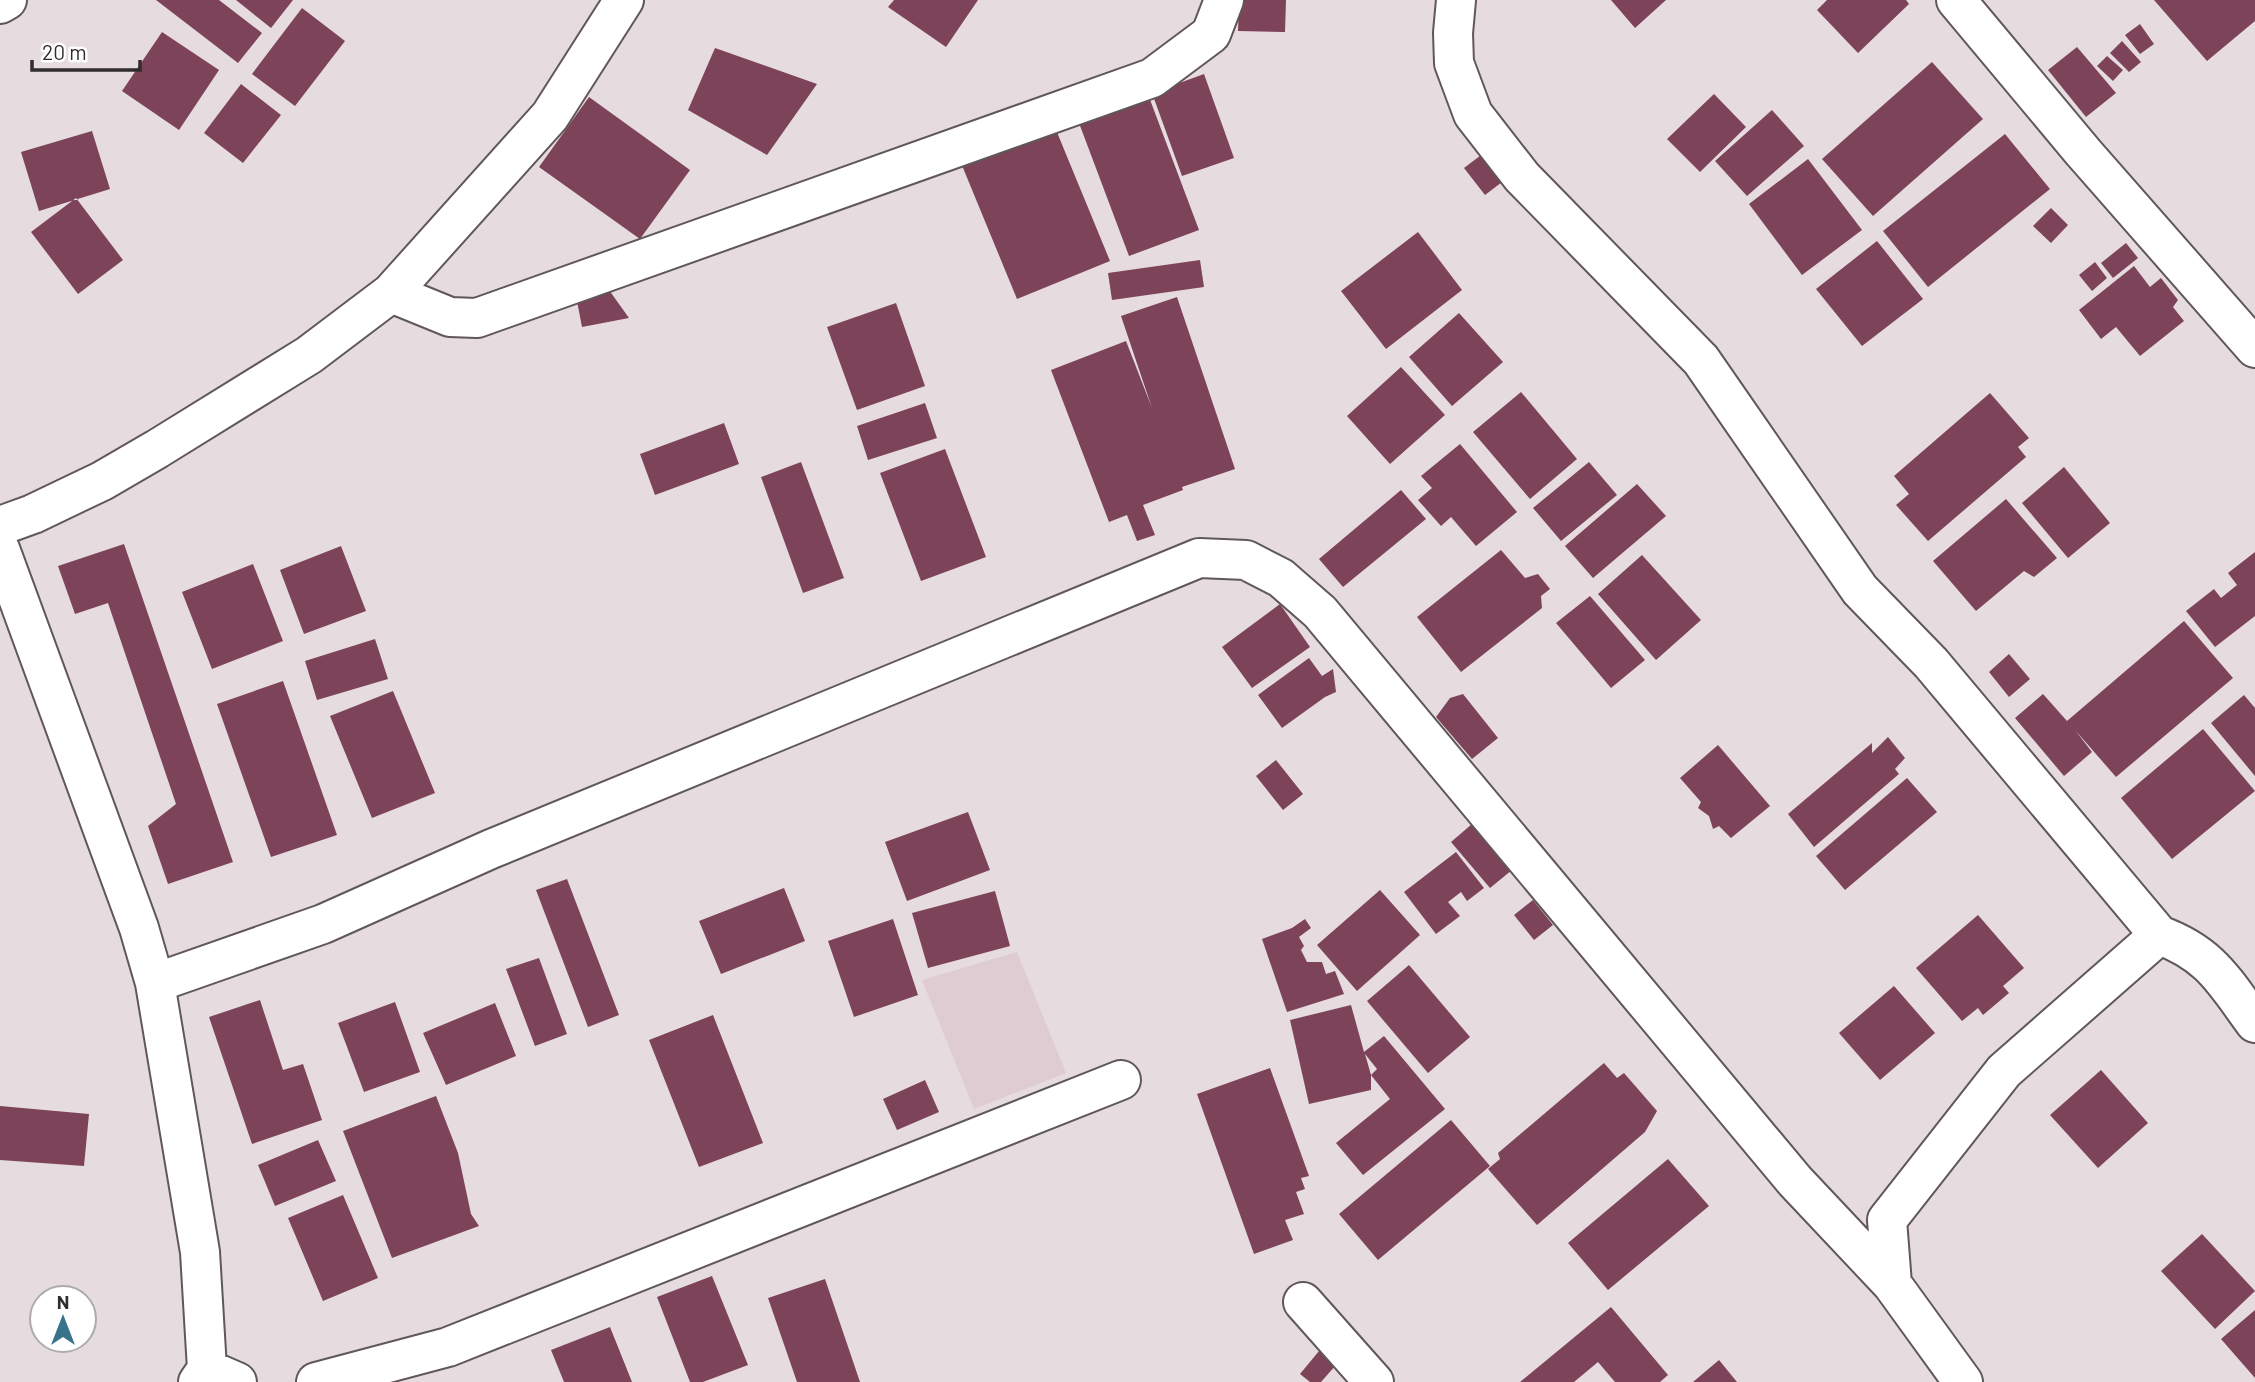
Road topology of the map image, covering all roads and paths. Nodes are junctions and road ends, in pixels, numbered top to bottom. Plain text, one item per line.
1 (7, 0) edge
2 (624, 0) edge
3 (1224, 0) edge
4 (1456, 0) edge
5 (1956, 0) edge
6 (0, 4) edge
7 (391, 293) junction
8 (2255, 348) edge
9 (0, 526) edge
10 (0, 549) edge
11 (2159, 935) junction
12 (155, 983) junction
13 (2255, 1023) edge
14 (1121, 1080) dead end
15 (1829, 1217) junction
16 (1887, 1220) junction
17 (1892, 1284) junction
18 (1303, 1302) dead end
19 (214, 1378) edge
20 (316, 1382) edge
21 (1374, 1382) edge
22 (1964, 1382) edge

1 - 6 street
2 - 7 street
3 - 7 street
4 - 11 street
5 - 8 street
7 - 9 street
10 - 12 street
11 - 13 street
11 - 16 street
12 - 15 street
12 - 19 street
14 - 20 street
15 - 16 street
15 - 17 street
16 - 17 street
17 - 22 street
18 - 21 street

